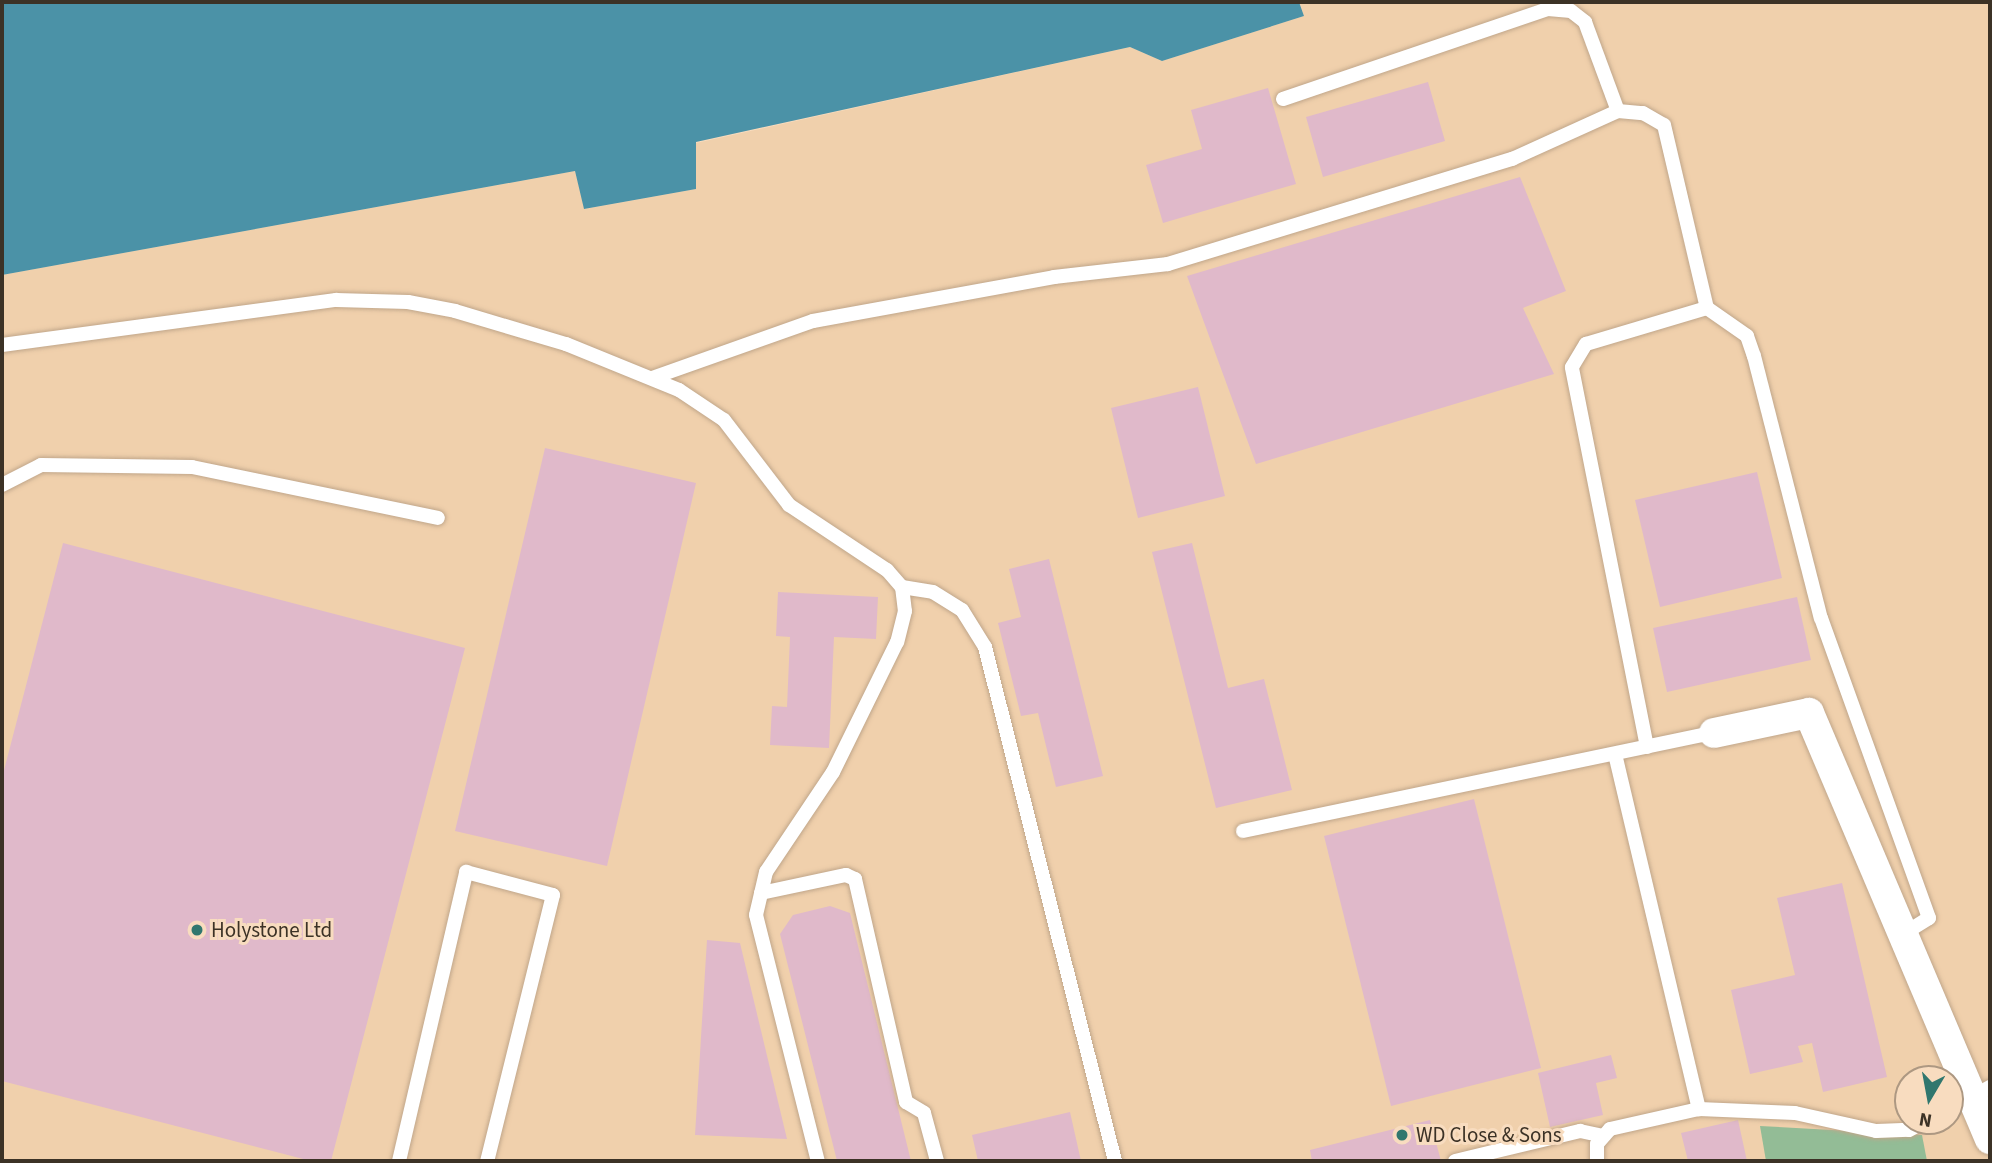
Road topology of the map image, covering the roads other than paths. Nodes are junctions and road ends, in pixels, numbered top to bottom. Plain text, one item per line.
1 (1283, 99) dead end
2 (1618, 111) junction
3 (1707, 308) junction
4 (2, 345) edge
5 (652, 378) junction
6 (2, 485) edge
7 (438, 518) dead end
8 (902, 587) junction
9 (1714, 733) joint
10 (1647, 747) junction
11 (1615, 754) junction
12 (1243, 831) dead end
13 (761, 893) junction
14 (1903, 934) junction
15 (1971, 1097) edge
16 (1699, 1109) junction
17 (1894, 1130) edge
18 (1602, 1136) junction
19 (1990, 1139) edge
20 (399, 1161) edge
21 (487, 1161) edge
22 (818, 1161) edge
23 (937, 1161) edge
24 (1115, 1161) edge
25 (1455, 1161) edge
26 (1597, 1161) edge

1 - 2 lane
2 - 3 lane
2 - 5 lane
3 - 10 lane
3 - 14 lane
4 - 5 lane
5 - 8 lane
6 - 7 lane
8 - 13 lane
8 - 24 lane
9 - 10 lane
9 - 14 street
10 - 11 lane
11 - 12 lane
11 - 16 lane
13 - 22 lane
13 - 23 lane
14 - 15 street
15 - 19 street
16 - 17 lane
16 - 18 lane
18 - 25 lane
18 - 26 lane
20 - 21 lane

